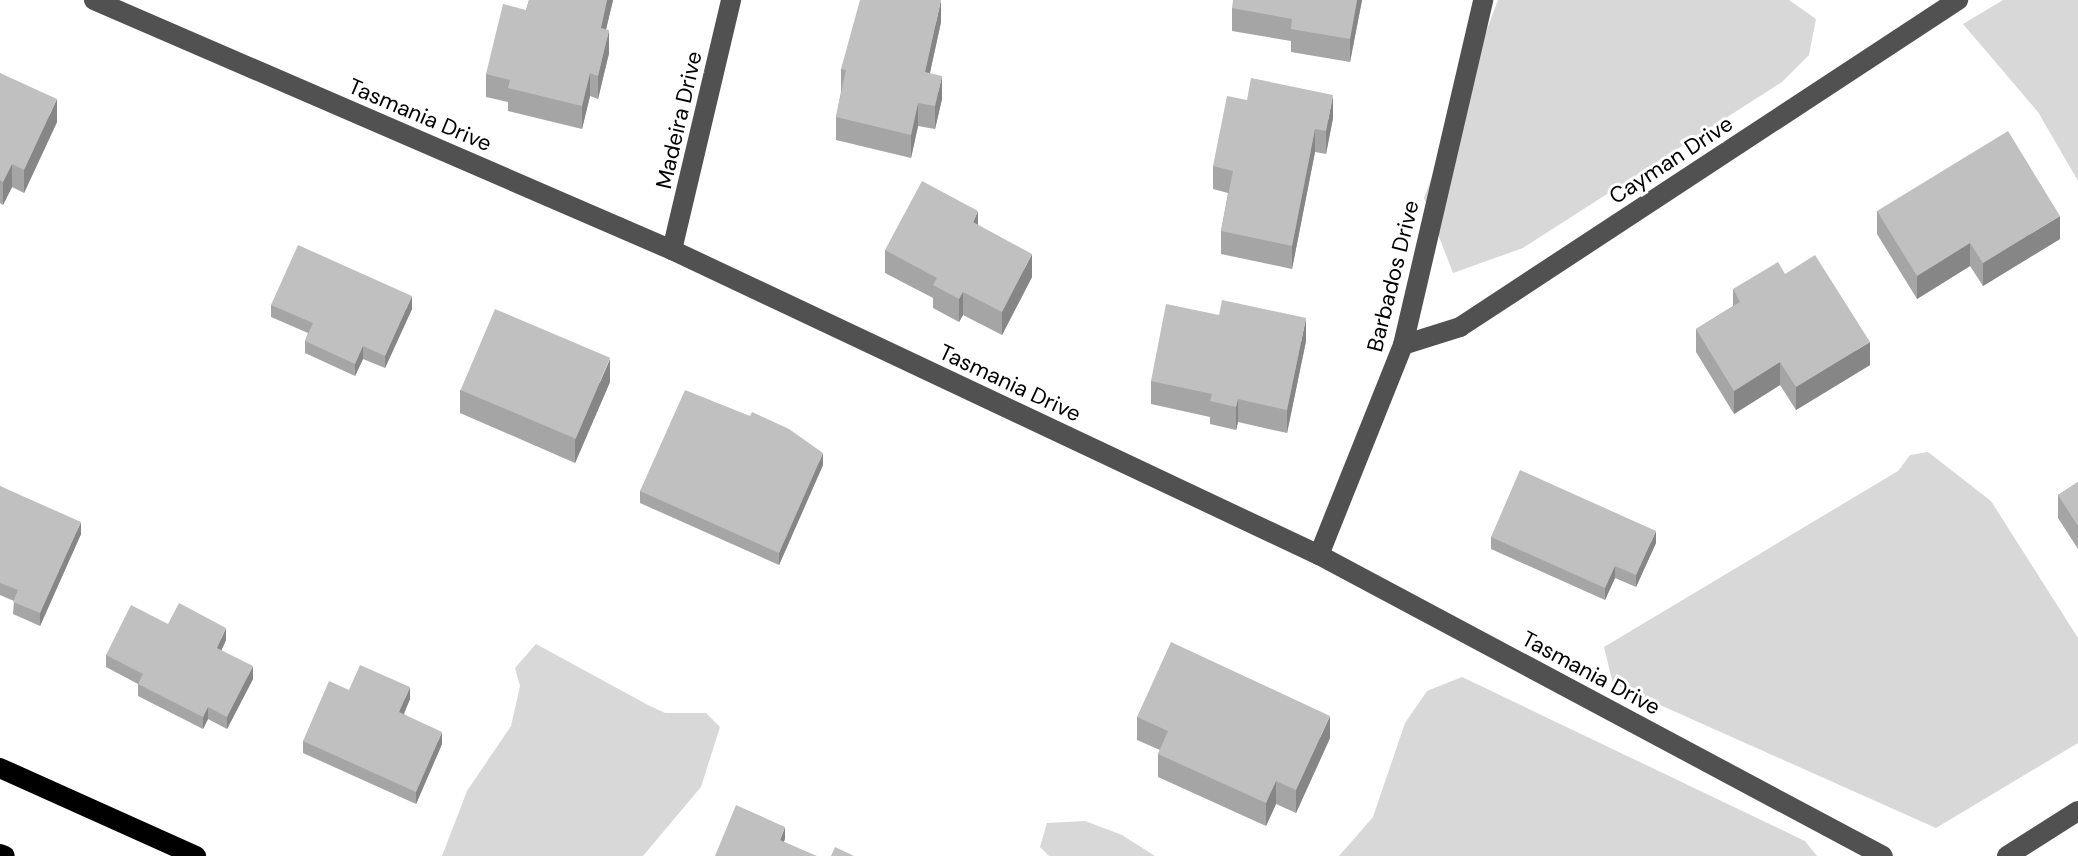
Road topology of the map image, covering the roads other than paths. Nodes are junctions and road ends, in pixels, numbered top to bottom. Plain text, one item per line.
1 (94, 0) edge
2 (731, 0) edge
3 (1483, 0) edge
4 (1958, 0) edge
5 (672, 250) junction
6 (1403, 345) junction
7 (1319, 555) junction
8 (0, 768) edge
9 (2078, 811) edge
10 (196, 856) edge
11 (1883, 856) edge
12 (2007, 856) edge

1 - 5 street, Tasmania Drive
2 - 5 street, Madeira Drive
3 - 6 street, Barbados Drive
4 - 6 street, Cayman Drive
5 - 7 street, Tasmania Drive
6 - 7 street, Barbados Drive
7 - 11 street, Tasmania Drive
8 - 10 main road
9 - 12 street

